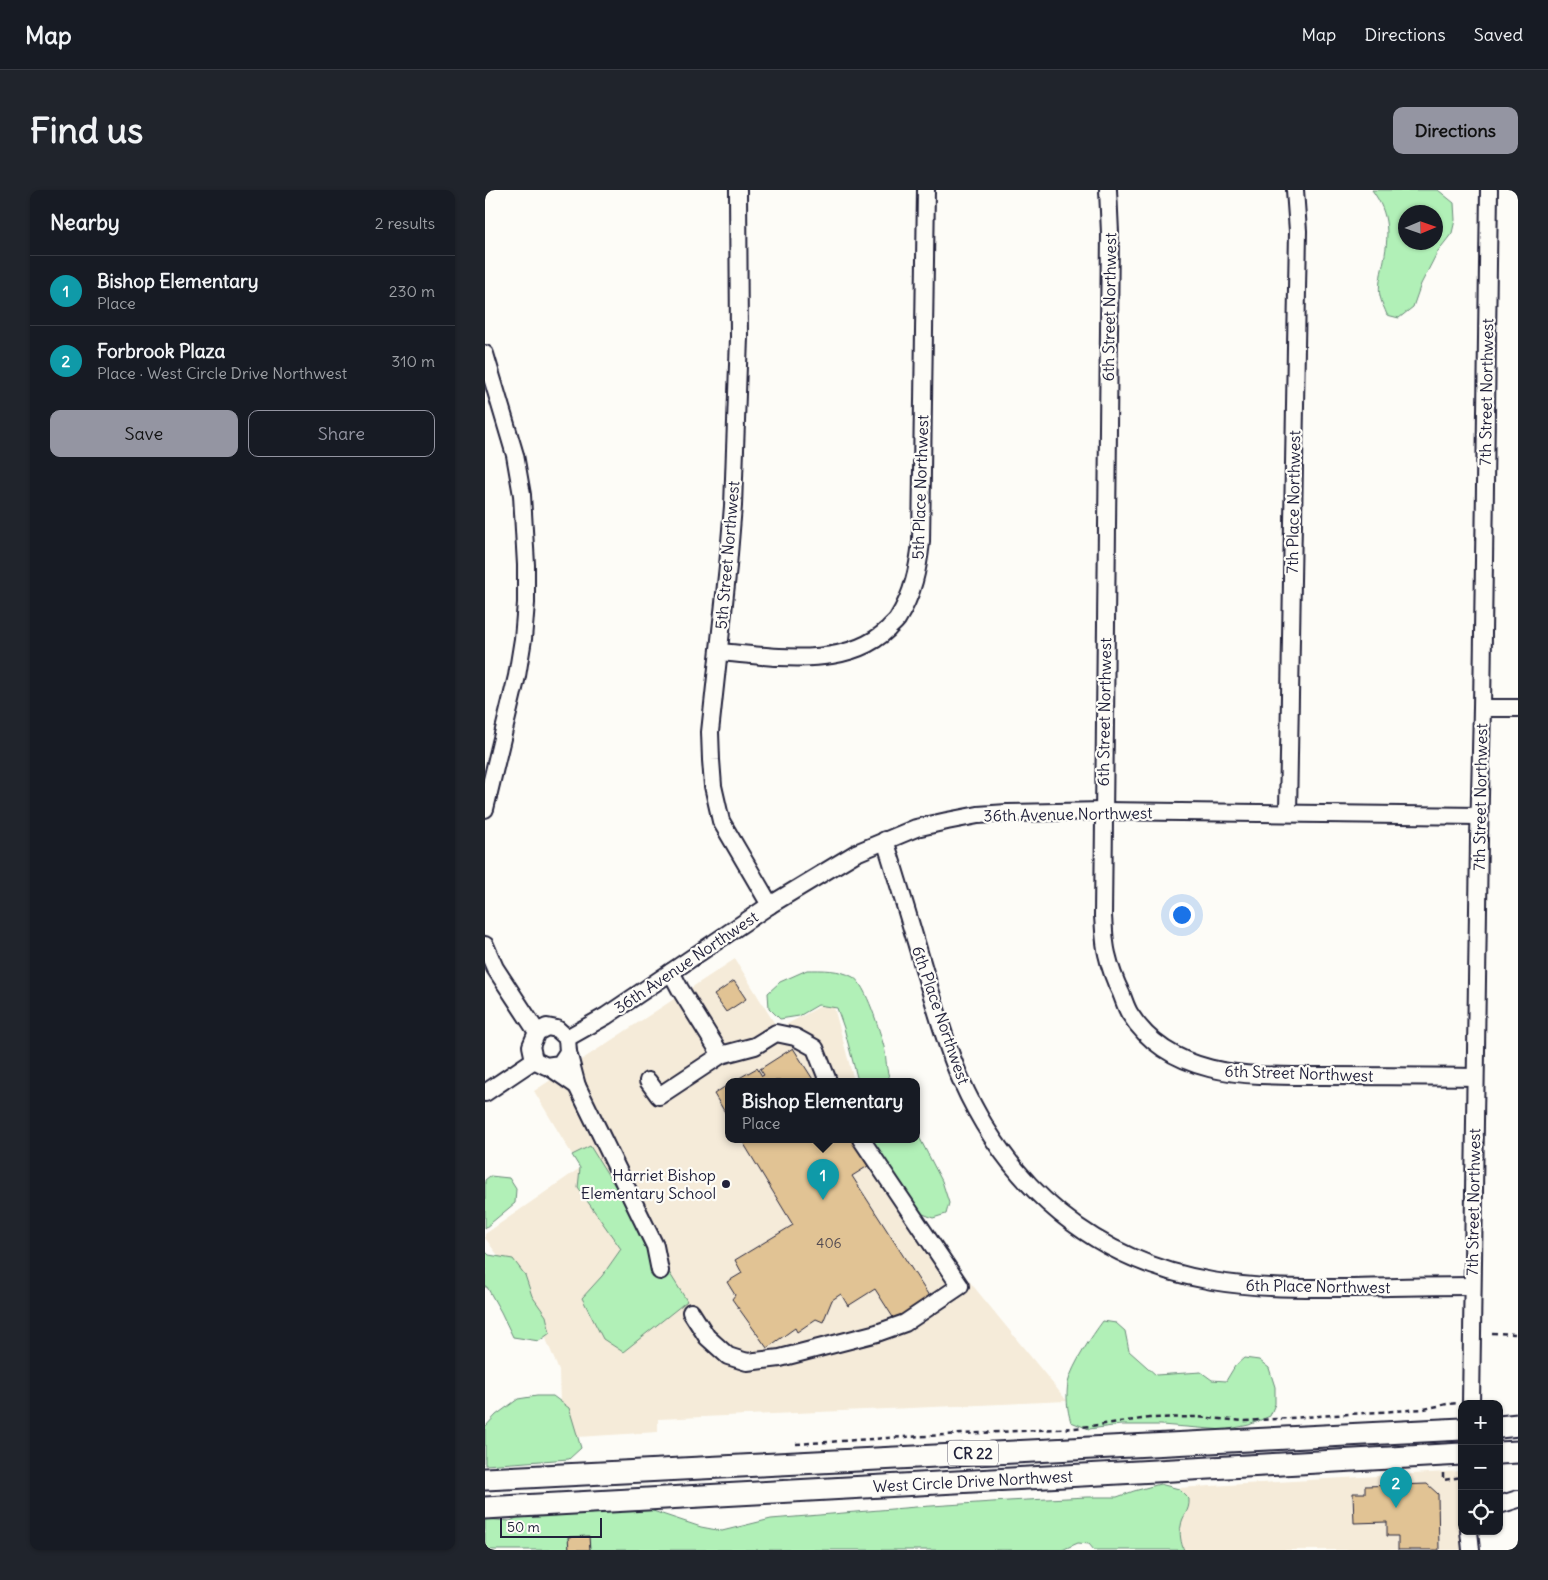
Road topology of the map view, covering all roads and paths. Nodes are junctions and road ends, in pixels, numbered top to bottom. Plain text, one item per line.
1 (738, 190) edge
2 (926, 190) edge
3 (1108, 190) edge
4 (1295, 190) edge
5 (1489, 190) edge
6 (485, 354) edge
7 (719, 652) junction
8 (1482, 708) junction
9 (1518, 708) edge
10 (485, 808) edge
11 (1103, 812) junction
12 (1288, 813) junction
13 (1479, 816) junction
14 (885, 840) junction
15 (770, 905) junction
16 (485, 945) edge
17 (671, 972) junction
18 (537, 1032) junction
19 (567, 1045) junction
20 (721, 1055) junction
21 (541, 1063) junction
22 (1475, 1077) junction
23 (827, 1078) edge
24 (648, 1081) dead end
25 (577, 1086) junction
26 (485, 1092) edge
27 (864, 1143) edge
28 (660, 1271) dead end
29 (1472, 1286) junction
30 (691, 1312) dead end
31 (1492, 1333) dead end
32 (1518, 1334) edge
33 (1471, 1400) edge
34 (1447, 1404) dead end
35 (1518, 1426) edge
36 (1503, 1427) edge
37 (1458, 1428) edge
38 (789, 1445) dead end
39 (1518, 1452) edge
40 (1503, 1453) edge
41 (1458, 1454) edge
42 (1458, 1478) edge
43 (485, 1479) edge
44 (1443, 1480) dead end
45 (1518, 1499) edge
46 (1503, 1505) edge
47 (485, 1508) edge
48 (1469, 1535) edge
49 (1471, 1550) edge

1 - 7 street, 5th Street Northwest
2 - 7 street, 5th Place Northwest
3 - 11 street, 6th Street Northwest
4 - 12 street, 7th Place Northwest
5 - 8 street, 7th Street Northwest
6 - 10 street
7 - 15 street, 5th Street Northwest
8 - 9 street
8 - 13 street, 7th Street Northwest
11 - 12 street, 36th Avenue Northwest
11 - 14 street, 36th Avenue Northwest
11 - 22 street, 6th Street Northwest
12 - 13 street, 36th Avenue Northwest
13 - 22 street, 7th Street Northwest
14 - 15 street, 36th Avenue Northwest
14 - 29 street, 6th Place Northwest
15 - 17 street, 36th Avenue Northwest
16 - 18 street
17 - 19 street, 36th Avenue Northwest
17 - 20 street
18 - 19 street
18 - 21 street
19 - 21 street, 36th Avenue Northwest
19 - 25 street
20 - 23 street
20 - 24 street
21 - 25 street
21 - 26 street, 36th Avenue Northwest
22 - 29 street, 7th Street Northwest
25 - 28 street
27 - 30 street
29 - 33 street, 7th Street Northwest
31 - 32 path
34 - 38 path
35 - 36 main road
37 - 43 main road, West Circle Drive Northwest / CR 22
39 - 40 main road
41 - 47 main road, West Circle Drive Northwest / CR 22
42 - 44 path
45 - 46 street
48 - 49 street

